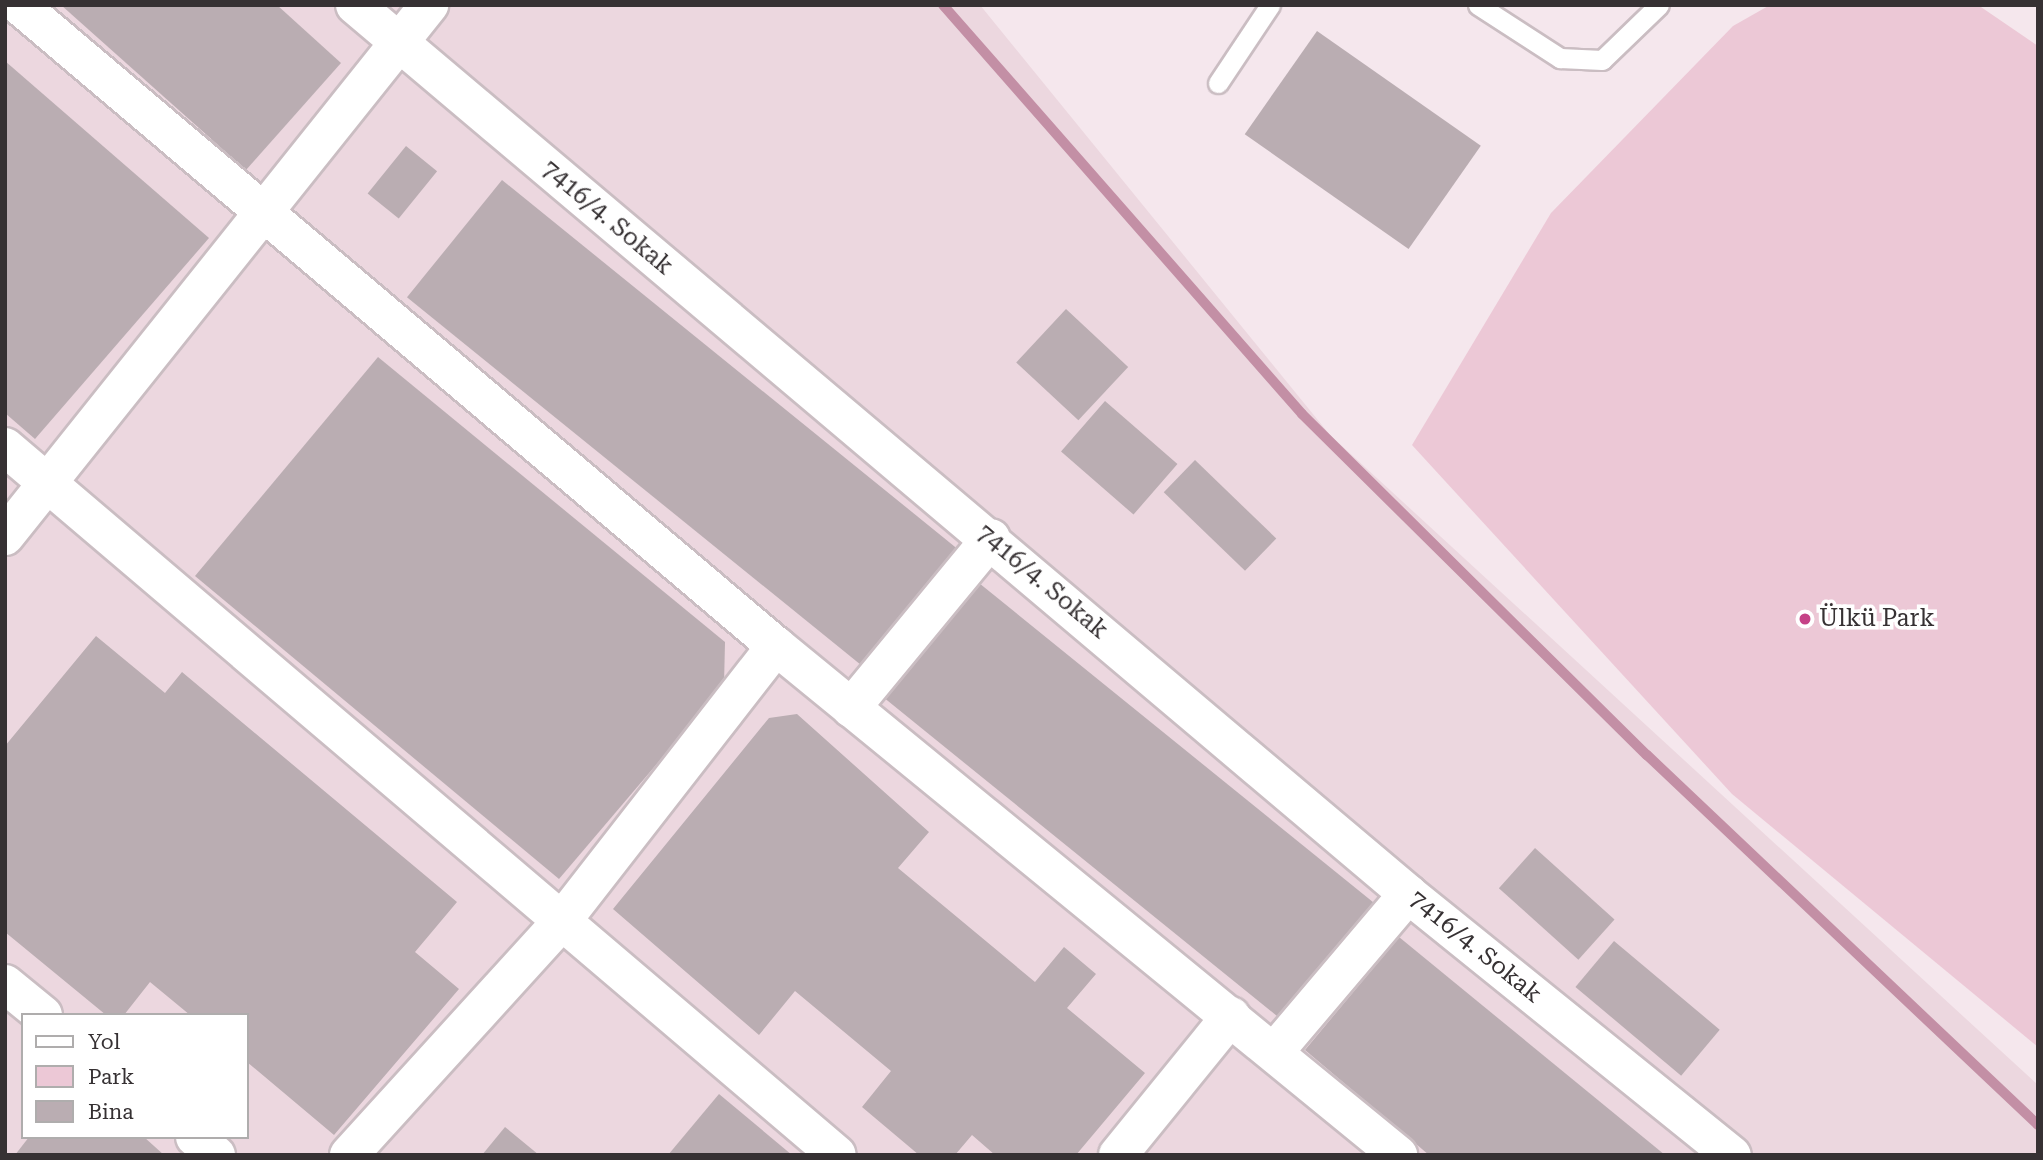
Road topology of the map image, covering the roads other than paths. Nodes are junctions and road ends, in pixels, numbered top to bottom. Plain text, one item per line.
1 (19, 5) edge
2 (355, 5) edge
3 (429, 5) edge
4 (1270, 5) edge
5 (1478, 5) edge
6 (1659, 5) edge
7 (398, 43) junction
8 (1219, 83) dead end
9 (265, 208) junction
10 (5, 447) edge
11 (48, 482) junction
12 (5, 536) edge
13 (991, 538) junction
14 (776, 646) junction
15 (851, 708) junction
16 (1408, 894) junction
17 (561, 922) junction
18 (5, 984) edge
19 (41, 1013) edge
20 (1231, 1016) junction
21 (1275, 1051) junction
22 (197, 1139) edge
23 (216, 1155) edge
24 (349, 1155) edge
25 (838, 1155) edge
26 (1118, 1155) edge
27 (1398, 1155) edge
28 (1732, 1155) edge

1 - 9 street
2 - 7 street, 7416/4. Sokak
3 - 7 street
4 - 8 lane
5 - 6 lane
7 - 9 street
7 - 13 street, 7416/4. Sokak
9 - 11 street
9 - 14 street
10 - 11 street
11 - 12 street
11 - 17 street
13 - 15 street
13 - 16 street, 7416/4. Sokak
14 - 15 street
14 - 17 street
15 - 20 street
16 - 21 street
16 - 28 street, 7416/4. Sokak
17 - 24 street
17 - 25 street
18 - 19 street
20 - 21 street
20 - 26 street
21 - 27 street
22 - 23 street

